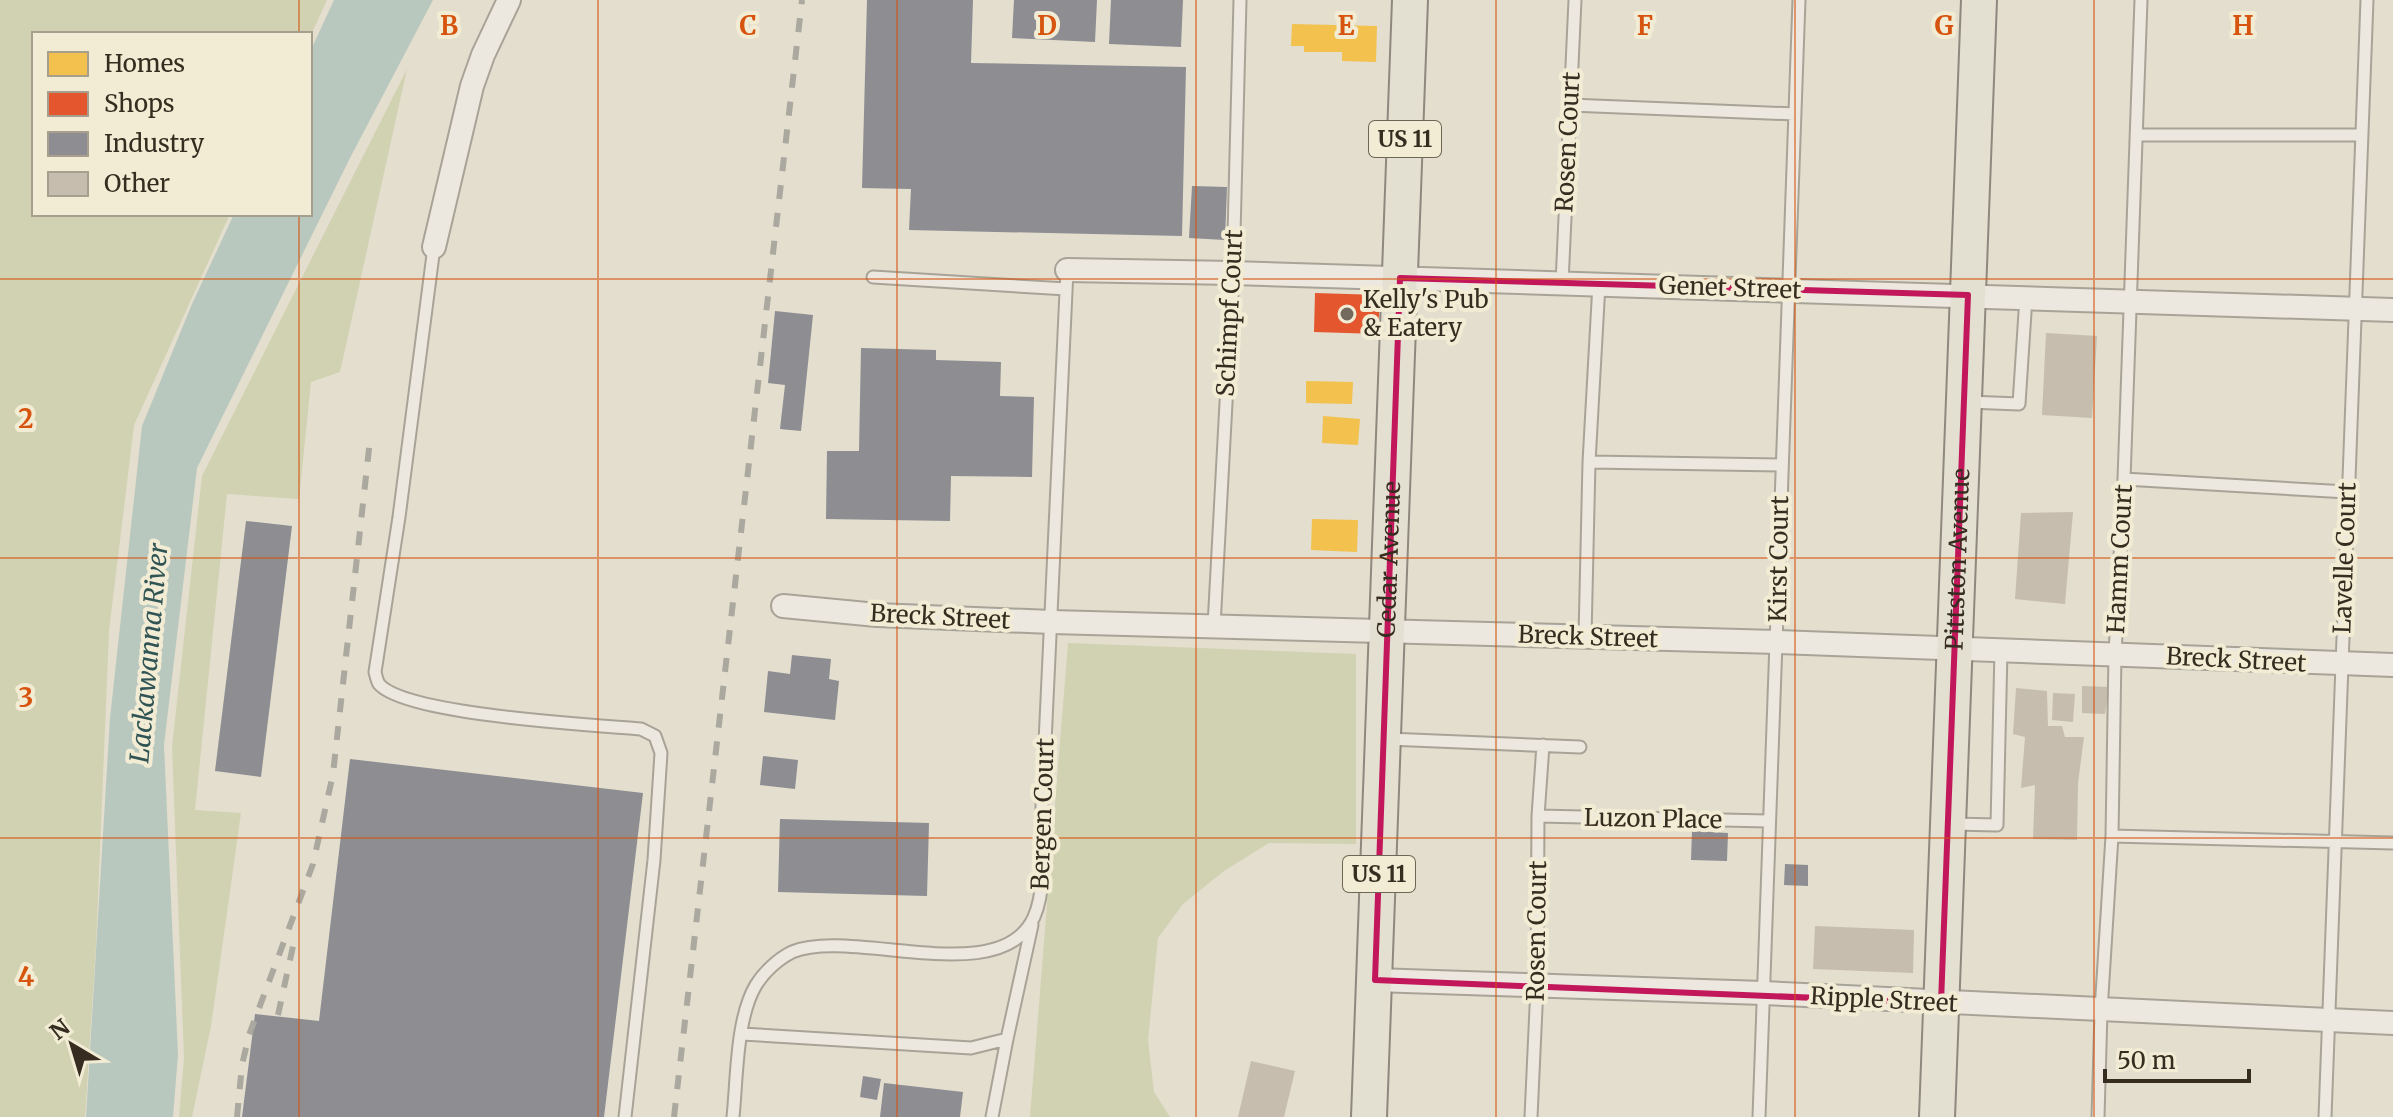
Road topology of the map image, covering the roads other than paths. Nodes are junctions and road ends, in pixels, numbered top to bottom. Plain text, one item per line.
1 (509, 0) edge
2 (1240, 0) edge
3 (1410, 0) edge
4 (1575, 0) edge
5 (1799, 0) edge
6 (1979, 0) edge
7 (2141, 0) edge
8 (2367, 0) edge
9 (1570, 105) junction
10 (1795, 114) junction
11 (2137, 135) junction
12 (2361, 135) junction
13 (434, 247) joint
14 (1233, 273) junction
15 (873, 277) dead end
16 (1400, 278) junction
17 (1067, 280) junction
18 (1562, 283) junction
19 (1599, 284) junction
20 (1788, 290) junction
21 (1968, 295) junction
22 (2026, 297) junction
23 (2129, 300) junction
24 (2356, 308) junction
25 (2393, 310) edge
26 (1963, 402) junction
27 (1589, 462) junction
28 (1781, 465) junction
29 (2124, 479) junction
30 (2347, 492) junction
31 (783, 606) dead end
32 (1052, 622) junction
33 (1214, 626) junction
34 (1388, 631) junction
35 (1585, 637) junction
36 (1777, 642) junction
37 (1955, 648) junction
38 (2001, 650) junction
39 (2115, 654) junction
40 (2340, 664) junction
41 (2393, 665) edge
42 (1384, 739) junction
43 (1543, 745) junction
44 (1580, 747) dead end
45 (1538, 816) junction
46 (1768, 821) junction
47 (1948, 824) junction
48 (2112, 836) junction
49 (2334, 841) junction
50 (2393, 843) edge
51 (1033, 920) junction
52 (1375, 980) junction
53 (1537, 986) junction
54 (1763, 993) junction
55 (1941, 1003) junction
56 (2101, 1011) junction
57 (2328, 1020) junction
58 (2393, 1023) edge
59 (742, 1034) junction
60 (1007, 1039) junction
61 (625, 1117) edge
62 (733, 1117) edge
63 (992, 1117) edge
64 (1369, 1117) edge
65 (1531, 1117) edge
66 (1759, 1117) edge
67 (1937, 1117) edge
68 (2098, 1117) edge
69 (2325, 1117) edge

1 - 13 street
2 - 14 lane, Schimpf Court
3 - 16 main road, Cedar Avenue / US 11
4 - 9 lane, Rosen Court
5 - 10 lane, Kirst Court
6 - 21 main road, Pittston Avenue
7 - 11 lane, Hamm Court
8 - 12 lane, Lavelle Court
9 - 10 lane
9 - 18 lane, Rosen Court
10 - 20 lane, Kirst Court
11 - 12 lane
11 - 23 lane, Hamm Court
12 - 24 lane, Lavelle Court
13 - 61 lane
14 - 16 street, Genet Street
14 - 17 street, Genet Street
14 - 33 lane, Schimpf Court
15 - 17 lane
16 - 18 street, Genet Street
16 - 34 main road, Cedar Avenue / US 11
17 - 32 lane, Bergen Court
18 - 19 street, Genet Street
19 - 20 street, Genet Street
19 - 27 lane
20 - 21 street, Genet Street
20 - 28 lane, Kirst Court
21 - 22 street, Genet Street
21 - 26 main road, Pittston Avenue
22 - 23 street, Genet Street
22 - 26 lane
23 - 24 street, Genet Street
23 - 29 lane, Hamm Court
24 - 25 street, Genet Street
24 - 30 lane, Lavelle Court
26 - 37 main road, Pittston Avenue
27 - 28 lane
27 - 35 lane
28 - 36 lane, Kirst Court
29 - 30 lane
29 - 39 lane, Hamm Court
30 - 40 lane, Lavelle Court
31 - 32 street, Breck Street
32 - 33 street, Breck Street
32 - 51 lane, Bergen Court
33 - 34 street, Breck Street
34 - 35 street, Breck Street
34 - 42 main road, Cedar Avenue / US 11
35 - 36 street, Breck Street
36 - 37 street, Breck Street
36 - 46 lane, Kirst Court
37 - 38 street, Breck Street
37 - 47 main road, Pittston Avenue
38 - 39 street, Breck Street
38 - 47 lane
39 - 40 street, Breck Street
39 - 48 lane, Hamm Court
40 - 41 street, Breck Street
40 - 49 lane, Lavelle Court
42 - 43 lane
42 - 52 main road, Cedar Avenue / US 11
43 - 44 lane
43 - 45 lane, Rosen Court
45 - 46 lane, Luzon Place
45 - 53 lane, Rosen Court
46 - 54 lane, Kirst Court
47 - 55 main road, Pittston Avenue
48 - 49 lane
48 - 56 lane, Hamm Court
49 - 50 lane
49 - 57 lane, Lavelle Court
51 - 59 lane, Bergen Court
51 - 60 lane
52 - 53 street, Ripple Street
52 - 64 main road, Cedar Avenue / US 11
53 - 54 street, Ripple Street
53 - 65 lane, Rosen Court
54 - 55 street, Ripple Street
54 - 66 lane, Kirst Court
55 - 56 street, Ripple Street
55 - 67 main road, Pittston Avenue
56 - 57 street, Ripple Street
56 - 68 lane, Hamm Court
57 - 58 street, Ripple Street
57 - 69 lane, Lavelle Court
59 - 60 lane
59 - 62 lane, Bergen Court
60 - 63 lane

